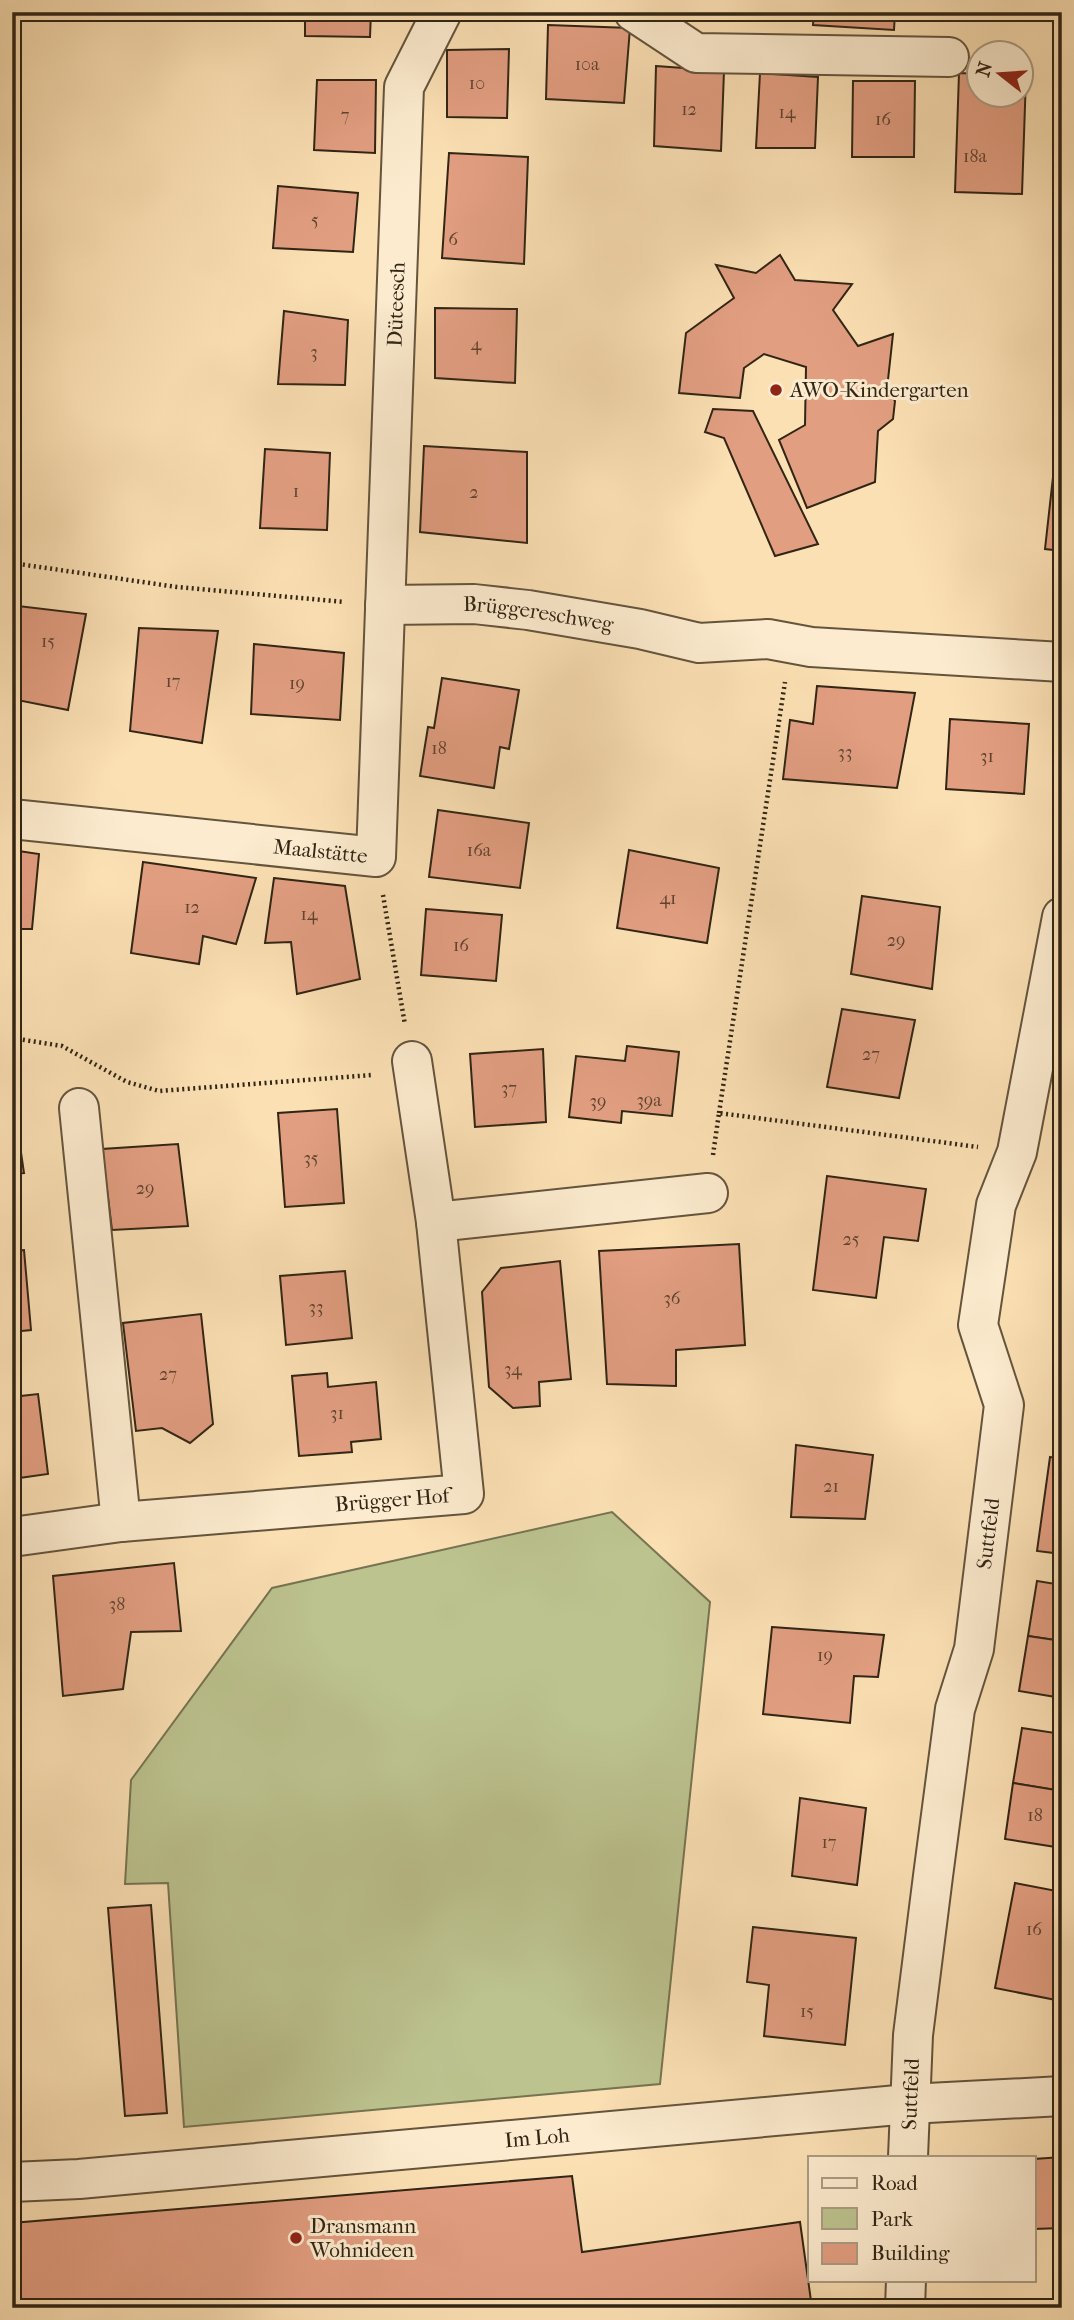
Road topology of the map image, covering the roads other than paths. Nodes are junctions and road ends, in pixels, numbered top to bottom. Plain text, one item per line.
1 (442, 12) edge
2 (634, 12) edge
3 (949, 57) dead end
4 (385, 605) junction
5 (1062, 662) edge
6 (12, 819) edge
7 (1062, 917) edge
8 (412, 1061) road end
9 (79, 1108) dead end
10 (708, 1193) road end
11 (436, 1222) junction
12 (121, 1522) junction
13 (12, 1537) edge
14 (1062, 2096) edge
15 (909, 2104) junction
16 (908, 2156) edge
17 (12, 2182) edge
18 (906, 2282) edge
19 (905, 2308) edge

1 - 4 street, Düteesch
2 - 3 street
4 - 5 street, Brüggereschweg
4 - 6 street, Maalstätte
7 - 15 street, Suttfeld
8 - 11 street, Brügger Hof
9 - 12 street
10 - 11 street
11 - 12 street, Brügger Hof
12 - 13 street, Brügger Hof
14 - 15 street, Im Loh
15 - 16 street, Suttfeld
15 - 17 street, Im Loh
18 - 19 street

